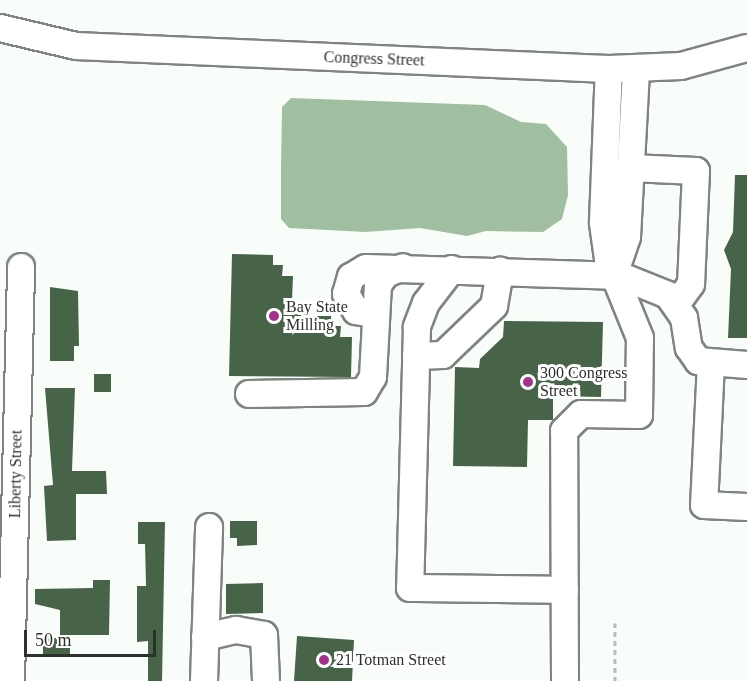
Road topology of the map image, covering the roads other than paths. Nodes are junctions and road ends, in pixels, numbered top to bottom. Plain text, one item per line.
1 (0, 28) edge
2 (747, 48) edge
3 (609, 69) junction
4 (636, 69) junction
5 (631, 168) junction
6 (21, 267) dead end
7 (452, 269) junction
8 (500, 271) junction
9 (614, 275) junction
10 (676, 305) junction
11 (416, 356) junction
12 (711, 363) junction
13 (747, 365) edge
14 (249, 394) dead end
15 (747, 507) edge
16 (209, 527) dead end
17 (566, 590) junction
18 (205, 637) junction
19 (11, 681) edge
20 (204, 681) edge
21 (266, 681) edge
22 (565, 681) edge

1 - 3 street, Congress Street
2 - 4 street, Congress Street
3 - 4 street, Congress Street
3 - 9 street
4 - 5 street
5 - 9 street
5 - 10 street
6 - 19 street, Liberty Street
7 - 8 street
7 - 11 street
7 - 14 street
8 - 9 street
8 - 11 street
9 - 10 street
9 - 17 street
10 - 12 street
11 - 17 street
12 - 13 street
12 - 15 street
16 - 18 street
17 - 22 street
18 - 20 street
18 - 21 street

